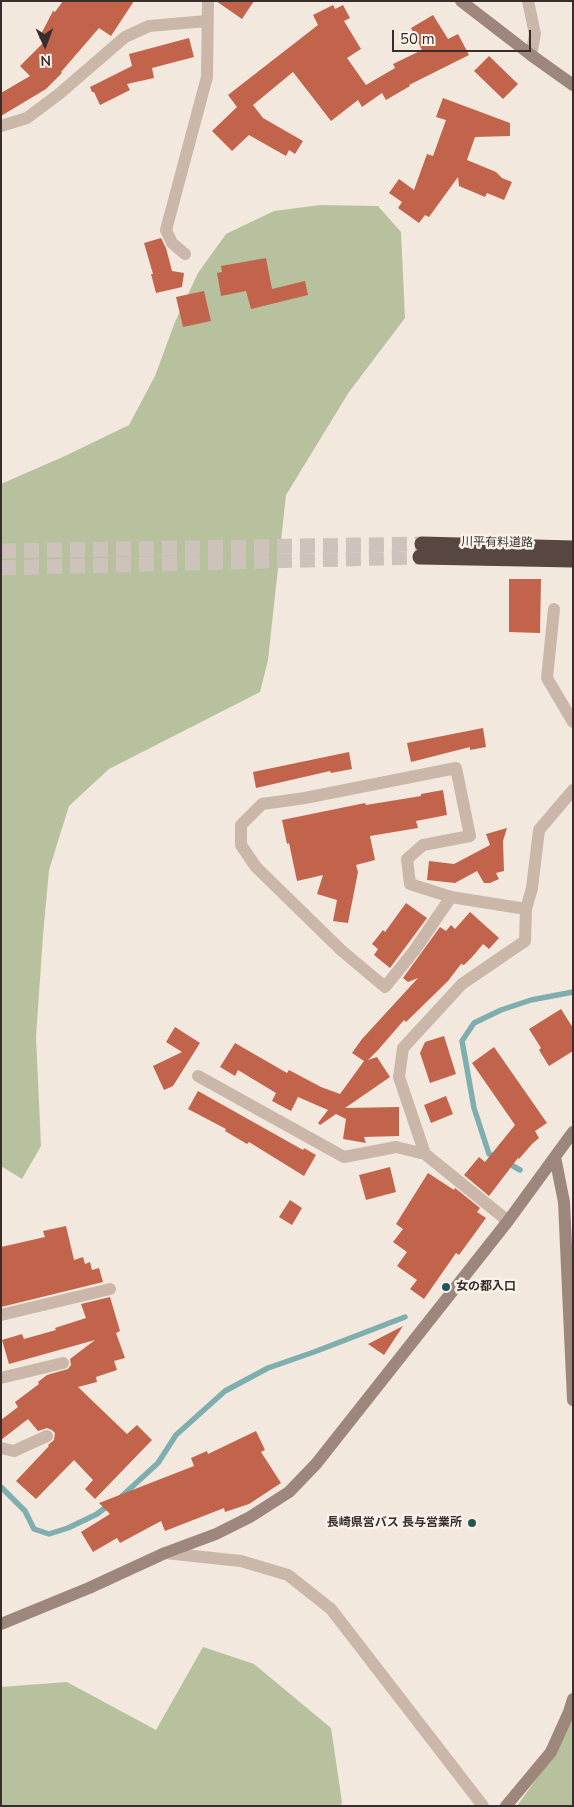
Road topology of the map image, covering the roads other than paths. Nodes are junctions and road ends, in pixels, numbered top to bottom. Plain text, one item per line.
1 (208, 1) edge
2 (461, 1) edge
3 (528, 1) edge
4 (207, 21) junction
5 (531, 56) junction
6 (573, 85) edge
7 (1, 126) edge
8 (185, 254) dead end
9 (573, 548) edge
10 (573, 560) edge
11 (554, 609) dead end
12 (573, 722) edge
13 (573, 790) edge
14 (451, 897) junction
15 (526, 909) junction
16 (198, 1076) dead end
17 (573, 1132) edge
18 (425, 1154) junction
19 (555, 1157) junction
20 (508, 1221) junction
21 (110, 1289) dead end
22 (1, 1315) edge
23 (63, 1364) dead end
24 (1, 1378) edge
25 (573, 1400) edge
26 (47, 1436) dead end
27 (1, 1448) edge
28 (165, 1553) junction
29 (1, 1624) edge
30 (573, 1699) edge
31 (482, 1806) edge
32 (506, 1806) edge

1 - 4 street
2 - 5 street
3 - 5 street
4 - 7 street
4 - 8 street
5 - 6 street
9 - 10 highway, 川平有料道路
11 - 12 street
13 - 15 street
14 - 14 street
14 - 15 street
15 - 18 street
16 - 18 street
17 - 19 street
18 - 20 street
19 - 20 street
19 - 25 street
20 - 28 street
21 - 22 street
23 - 24 street
26 - 27 street
28 - 29 street
28 - 31 street
30 - 32 street

